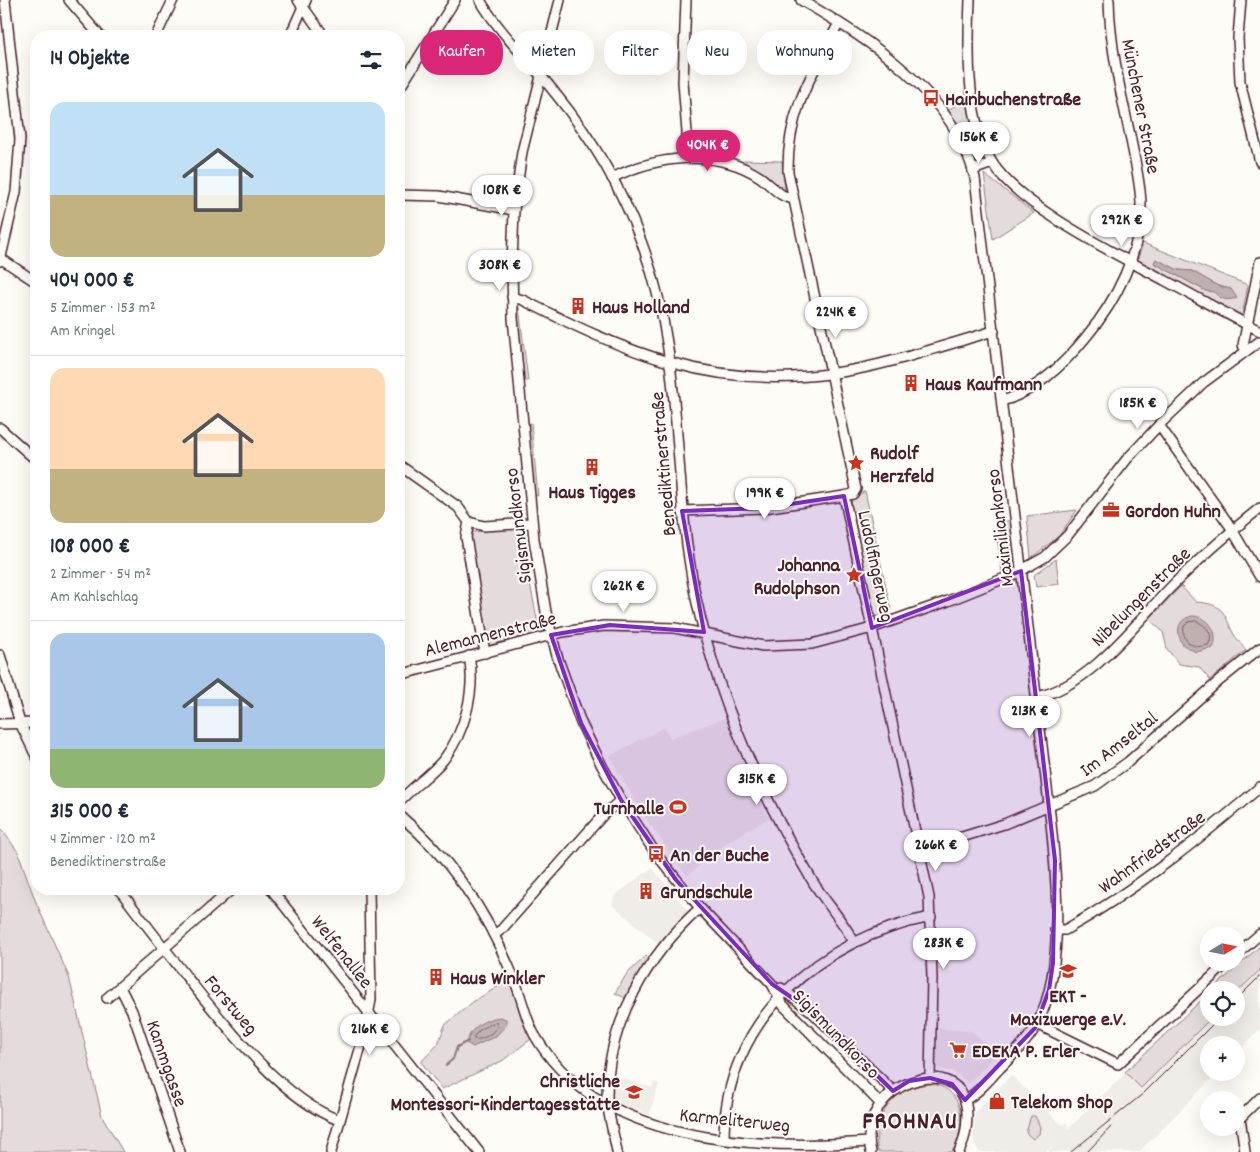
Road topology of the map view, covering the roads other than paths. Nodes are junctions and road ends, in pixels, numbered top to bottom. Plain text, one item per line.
1 (5, 0) edge
2 (69, 0) edge
3 (173, 0) edge
4 (455, 0) edge
5 (480, 0) edge
6 (560, 0) edge
7 (686, 0) edge
8 (800, 0) edge
9 (970, 0) edge
10 (1109, 0) edge
11 (1241, 0) edge
12 (302, 2) edge
13 (839, 23) junction
14 (95, 30) edge
15 (159, 30) edge
16 (292, 30) edge
17 (320, 30) edge
18 (540, 76) junction
19 (405, 79) edge
20 (983, 144) junction
21 (964, 146) junction
22 (689, 158) junction
23 (1260, 162) edge
24 (992, 163) junction
25 (973, 170) junction
26 (612, 178) junction
27 (405, 196) edge
28 (792, 198) junction
29 (514, 210) junction
30 (0, 259) edge
31 (1130, 262) junction
32 (1260, 262) edge
33 (30, 278) edge
34 (512, 297) junction
35 (1247, 324) junction
36 (994, 331) junction
37 (1260, 331) edge
38 (1260, 341) edge
39 (1246, 351) junction
40 (672, 364) junction
41 (831, 373) junction
42 (1002, 401) junction
43 (1159, 425) junction
44 (0, 428) edge
45 (30, 455) edge
46 (405, 469) edge
47 (844, 496) junction
48 (1260, 508) edge
49 (682, 511) junction
50 (468, 522) junction
51 (532, 523) junction
52 (1232, 530) junction
53 (1022, 571) junction
54 (1260, 577) edge
55 (872, 628) junction
56 (705, 634) junction
57 (551, 635) junction
58 (1260, 648) edge
59 (485, 653) junction
60 (0, 655) edge
61 (469, 656) junction
62 (405, 673) edge
63 (1037, 697) junction
64 (20, 723) junction
65 (30, 723) edge
66 (0, 724) edge
67 (30, 744) edge
68 (1260, 787) edge
69 (405, 796) edge
70 (620, 800) junction
71 (1049, 805) junction
72 (405, 821) edge
73 (920, 850) junction
74 (124, 895) edge
75 (225, 895) edge
76 (276, 895) edge
77 (369, 895) edge
78 (700, 908) junction
79 (931, 917) junction
80 (1055, 930) junction
81 (494, 934) junction
82 (1260, 934) edge
83 (854, 942) junction
84 (1245, 947) edge
85 (164, 948) junction
86 (1218, 971) edge
87 (772, 984) junction
88 (120, 988) junction
89 (786, 991) junction
90 (107, 998) dead end
91 (779, 999) junction
92 (369, 1012) junction
93 (1037, 1024) junction
94 (930, 1078) junction
95 (893, 1091) junction
96 (1260, 1098) edge
97 (965, 1100) junction
98 (881, 1104) junction
99 (607, 1105) junction
100 (339, 1120) junction
101 (724, 1139) junction
102 (869, 1142) junction
103 (964, 1142) junction
104 (180, 1152) edge
105 (332, 1152) edge
106 (479, 1152) edge
107 (617, 1152) edge
108 (871, 1152) edge
109 (959, 1152) edge
110 (968, 1152) edge
111 (1245, 1152) edge

1 - 30 street
2 - 14 street
3 - 15 street
4 - 19 street
5 - 18 street, Benediktinerstraße
6 - 18 street, Sigismundkorso
7 - 22 street
8 - 13 street, Maximiliankorso
9 - 20 street
10 - 31 street, Münchener Straße
11 - 23 street
12 - 16 street
12 - 17 street
13 - 21 street, Maximiliankorso
13 - 28 street, Ludolfingerweg
18 - 26 street, Benediktinerstraße
18 - 29 street, Sigismundkorso
20 - 21 street
20 - 24 street
21 - 25 street, Maximiliankorso
22 - 26 street
22 - 28 street
24 - 25 street
24 - 31 street
25 - 36 street, Maximiliankorso
26 - 40 street, Benediktinerstraße
27 - 29 street
28 - 41 street, Ludolfingerweg
29 - 34 street, Sigismundkorso
30 - 33 street
31 - 35 street
31 - 42 street, Münchener Straße
32 - 35 street
34 - 40 street
34 - 51 street, Sigismundkorso
35 - 37 street
35 - 39 street
36 - 41 street
36 - 42 street, Maximiliankorso
38 - 39 street, Alemannenstraße
39 - 43 street, Alemannenstraße
40 - 41 street
40 - 49 street, Benediktinerstraße
41 - 47 street, Ludolfingerweg
42 - 53 street, Maximiliankorso
43 - 52 street
43 - 53 street, Alemannenstraße
44 - 45 street
46 - 50 street
47 - 49 street
47 - 55 street, Ludolfingerweg
48 - 52 street, Nibelungenstraße
49 - 56 street, Benediktinerstraße
50 - 51 street
50 - 59 street
51 - 57 street, Sigismundkorso
52 - 54 street
52 - 63 street, Nibelungenstraße
53 - 55 street, Alemannenstraße
53 - 63 street, Maximiliankorso
55 - 56 street, Alemannenstraße
55 - 73 street, Ludolfingerweg
56 - 57 street, Alemannenstraße
56 - 83 street, Benediktinerstraße
57 - 59 street, Alemannenstraße
57 - 70 street, Sigismundkorso
58 - 71 street, Im Amseltal
59 - 61 street, Alemannenstraße
60 - 64 street
61 - 62 street, Alemannenstraße
61 - 69 street
63 - 71 street, Maximiliankorso
64 - 65 street
64 - 66 street
64 - 67 street
68 - 80 street, Wahnfriedstraße
70 - 78 street, Sigismundkorso
70 - 81 street
71 - 73 street, Im Amseltal
71 - 80 street, Maximiliankorso
72 - 81 street, Karmeliterweg
73 - 79 street, Ludolfingerweg
74 - 85 street, Forstweg
75 - 85 street
76 - 92 street, Welfenallee
77 - 92 street
78 - 87 street, Sigismundkorso
78 - 99 street
79 - 83 street
79 - 94 street, Ludolfingerweg
80 - 93 street, Maximiliankorso
81 - 99 street, Karmeliterweg
82 - 84 street
83 - 89 street
85 - 88 street
85 - 100 street, Forstweg
86 - 93 street
87 - 89 street, Sigismundkorso
87 - 91 street, Sigismundkorso
88 - 90 street
88 - 104 street, Kammgasse
89 - 91 street
89 - 95 street, Sigismundkorso
91 - 98 street, Sigismundkorso
91 - 101 street
92 - 100 street
92 - 106 street, Welfenallee
93 - 97 street, Maximiliankorso
94 - 95 street
94 - 97 street
95 - 98 street
96 - 111 street
97 - 103 street
98 - 102 street
99 - 101 street, Karmeliterweg
99 - 107 street
100 - 105 street
101 - 102 street, Karmeliterweg
102 - 108 street
103 - 109 street
103 - 110 street

